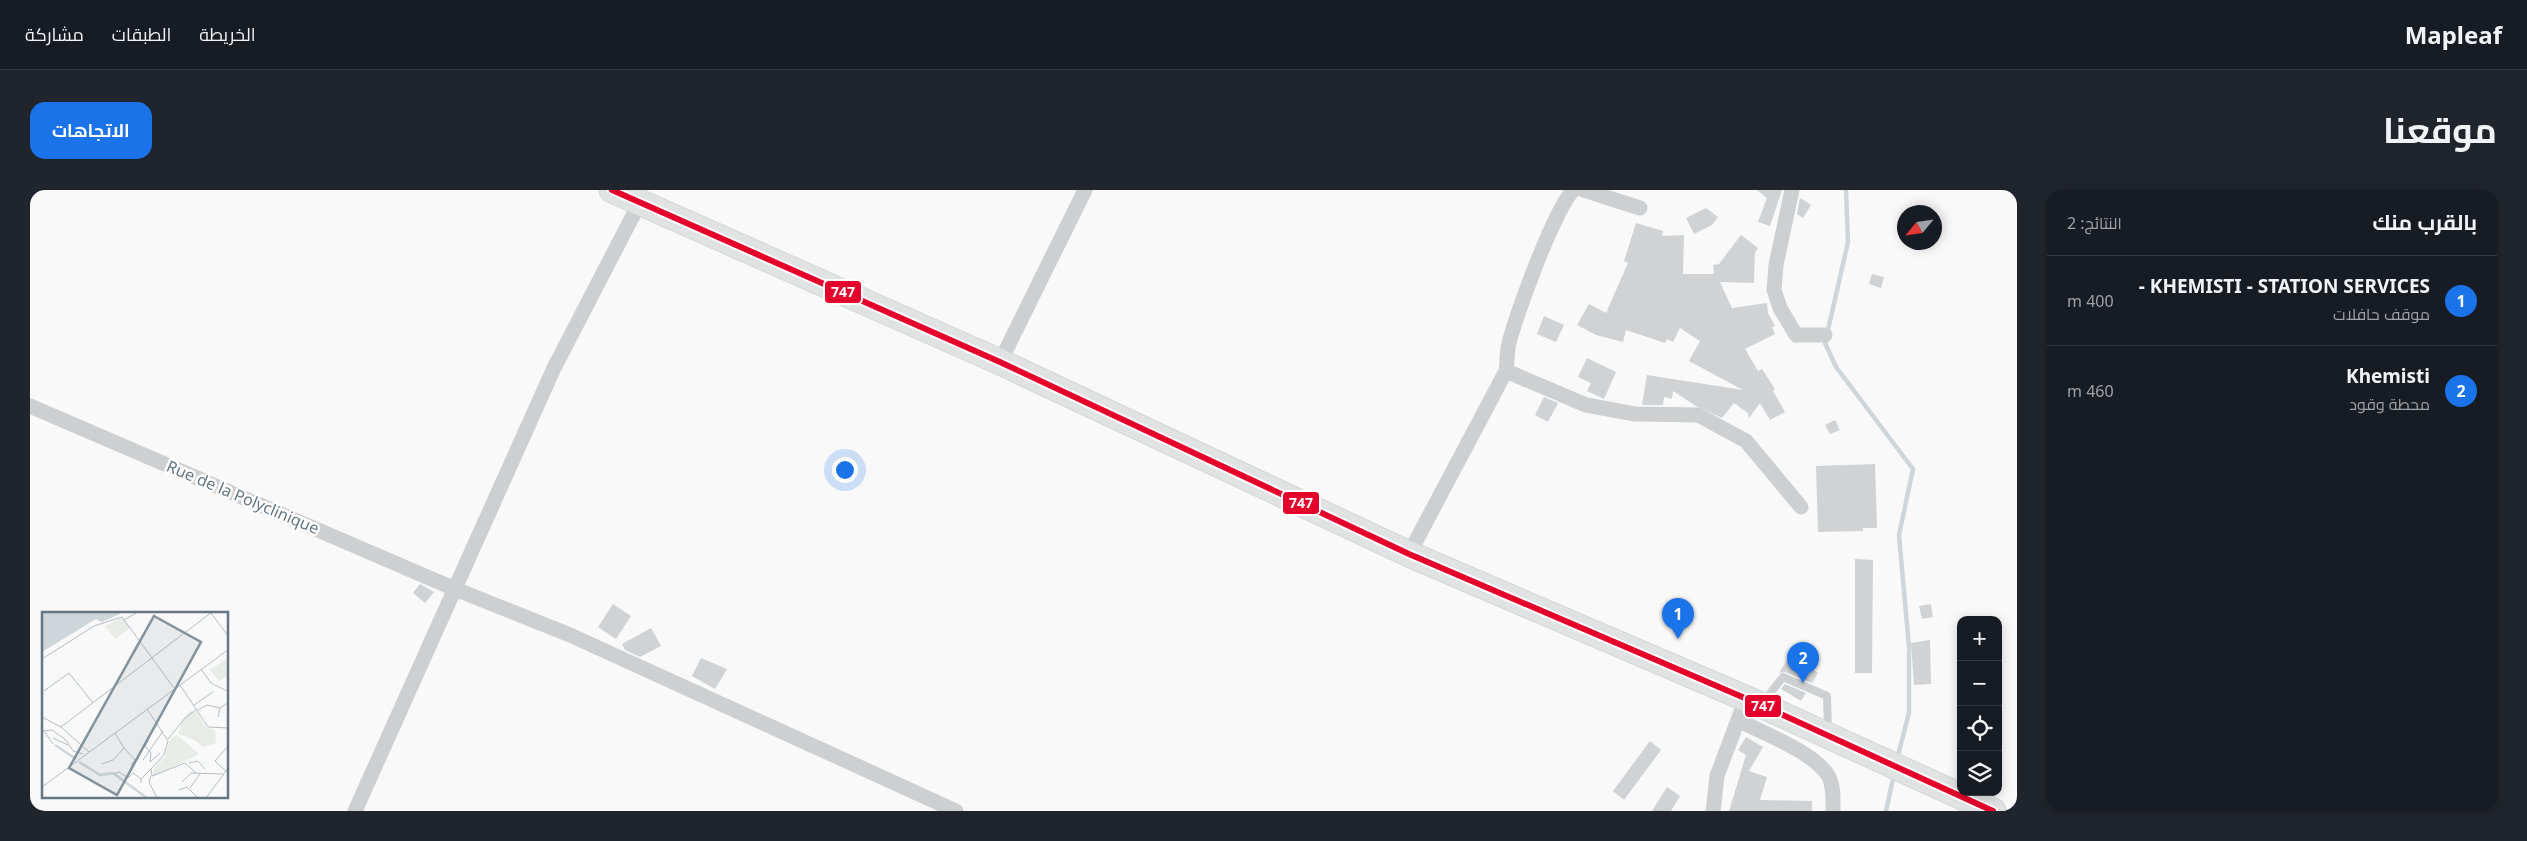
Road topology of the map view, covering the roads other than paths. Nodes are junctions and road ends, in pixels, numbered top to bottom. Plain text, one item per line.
1 (612, 190) edge
2 (1084, 190) edge
3 (1574, 190) edge
4 (1584, 190) edge
5 (1792, 190) edge
6 (640, 202) junction
7 (1640, 208) dead end
8 (1825, 335) dead end
9 (1000, 362) junction
10 (1506, 372) junction
11 (30, 406) edge
12 (1801, 507) dead end
13 (1408, 554) junction
14 (455, 590) junction
15 (1749, 708) junction
16 (1833, 738) junction
17 (355, 811) edge
18 (956, 811) edge
19 (1713, 811) edge
20 (1834, 811) edge
21 (1993, 811) edge

1 - 6 main road
2 - 9 street
3 - 10 street
4 - 7 street
5 - 8 street
6 - 9 main road
6 - 14 street
9 - 13 main road
10 - 12 street
10 - 13 street
11 - 14 street, Rue de la Polyclinique
13 - 15 main road
14 - 17 street
14 - 18 street, Rue de la Polyclinique
15 - 16 main road
15 - 16 lane
15 - 19 street
15 - 20 street
16 - 21 main road

